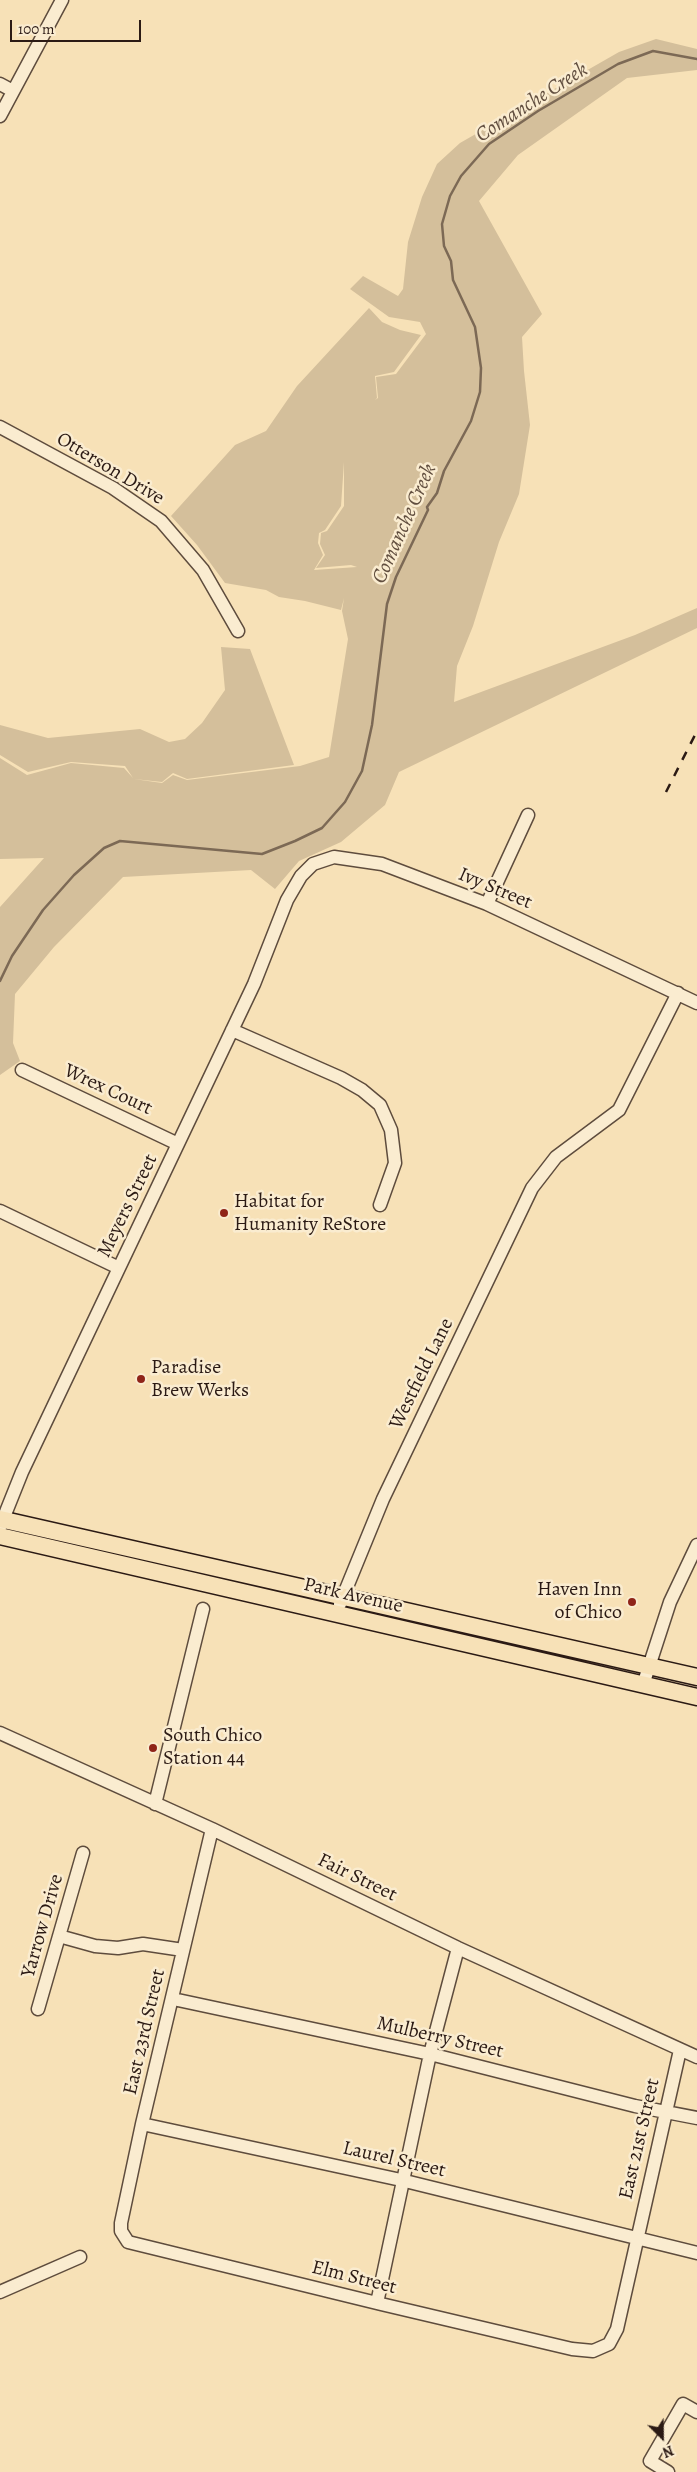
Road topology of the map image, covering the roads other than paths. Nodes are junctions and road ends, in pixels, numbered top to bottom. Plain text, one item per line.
1 (62, 0) edge
2 (0, 84) edge
3 (13, 91) junction
4 (0, 116) edge
5 (0, 427) edge
6 (238, 631) dead end
7 (528, 815) dead end
8 (287, 900) joint
9 (487, 904) junction
10 (678, 993) junction
11 (697, 1003) edge
12 (232, 1030) junction
13 (22, 1070) dead end
14 (178, 1144) junction
15 (380, 1205) dead end
16 (0, 1211) edge
17 (119, 1268) junction
18 (1, 1522) edge
19 (0, 1536) edge
20 (697, 1545) edge
21 (342, 1596) junction
22 (203, 1609) dead end
23 (338, 1614) junction
24 (648, 1666) junction
25 (697, 1677) edge
26 (643, 1684) junction
27 (697, 1697) edge
28 (0, 1733) edge
29 (155, 1804) junction
30 (212, 1829) junction
31 (83, 1853) dead end
32 (60, 1936) junction
33 (458, 1948) junction
34 (183, 1950) junction
35 (173, 1999) junction
36 (38, 2009) dead end
37 (680, 2050) junction
38 (430, 2054) junction
39 (697, 2057) edge
40 (666, 2113) junction
41 (697, 2118) edge
42 (142, 2124) junction
43 (401, 2180) junction
44 (637, 2237) junction
45 (128, 2242) joint
46 (697, 2253) edge
47 (80, 2257) dead end
48 (0, 2292) edge
49 (377, 2303) junction
50 (697, 2412) edge
51 (668, 2472) edge

1 - 3 street
2 - 3 street
3 - 4 street
5 - 6 street, Otterson Drive
7 - 9 street
8 - 9 street, Ivy Street
8 - 12 street, Meyers Street
9 - 10 street, Ivy Street
10 - 11 street, Ivy Street
10 - 21 street, Westfield Lane
12 - 14 street, Meyers Street
12 - 15 street
13 - 14 street, Wrex Court
14 - 17 street, Meyers Street
16 - 17 street
17 - 18 street, Meyers Street
18 - 21 main road, Park Avenue
19 - 23 main road, Park Avenue
20 - 24 street
21 - 23 street, Westfield Lane
21 - 24 main road, Park Avenue
22 - 29 street
23 - 26 main road, Park Avenue
24 - 25 main road, Park Avenue
24 - 26 street
26 - 27 main road, Park Avenue
28 - 29 street, Fair Street
29 - 30 street, Fair Street
30 - 33 street, Fair Street
30 - 34 street, East 23rd Street
31 - 32 street, Yarrow Drive
32 - 34 street
32 - 36 street, Yarrow Drive
33 - 37 street, Fair Street
33 - 38 street
34 - 35 street, East 23rd Street
35 - 38 street, Mulberry Street
35 - 42 street, East 23rd Street
37 - 39 street, Fair Street
37 - 40 street, East 21st Street
38 - 40 street, Mulberry Street
38 - 43 street
40 - 41 street, Mulberry Street
40 - 44 street, East 21st Street
42 - 43 street, Laurel Street
42 - 45 street, East 23rd Street
43 - 44 street, Laurel Street
43 - 49 street
44 - 46 street, Laurel Street
44 - 49 street, Elm Street
45 - 49 street, Elm Street
47 - 48 street
50 - 51 street

